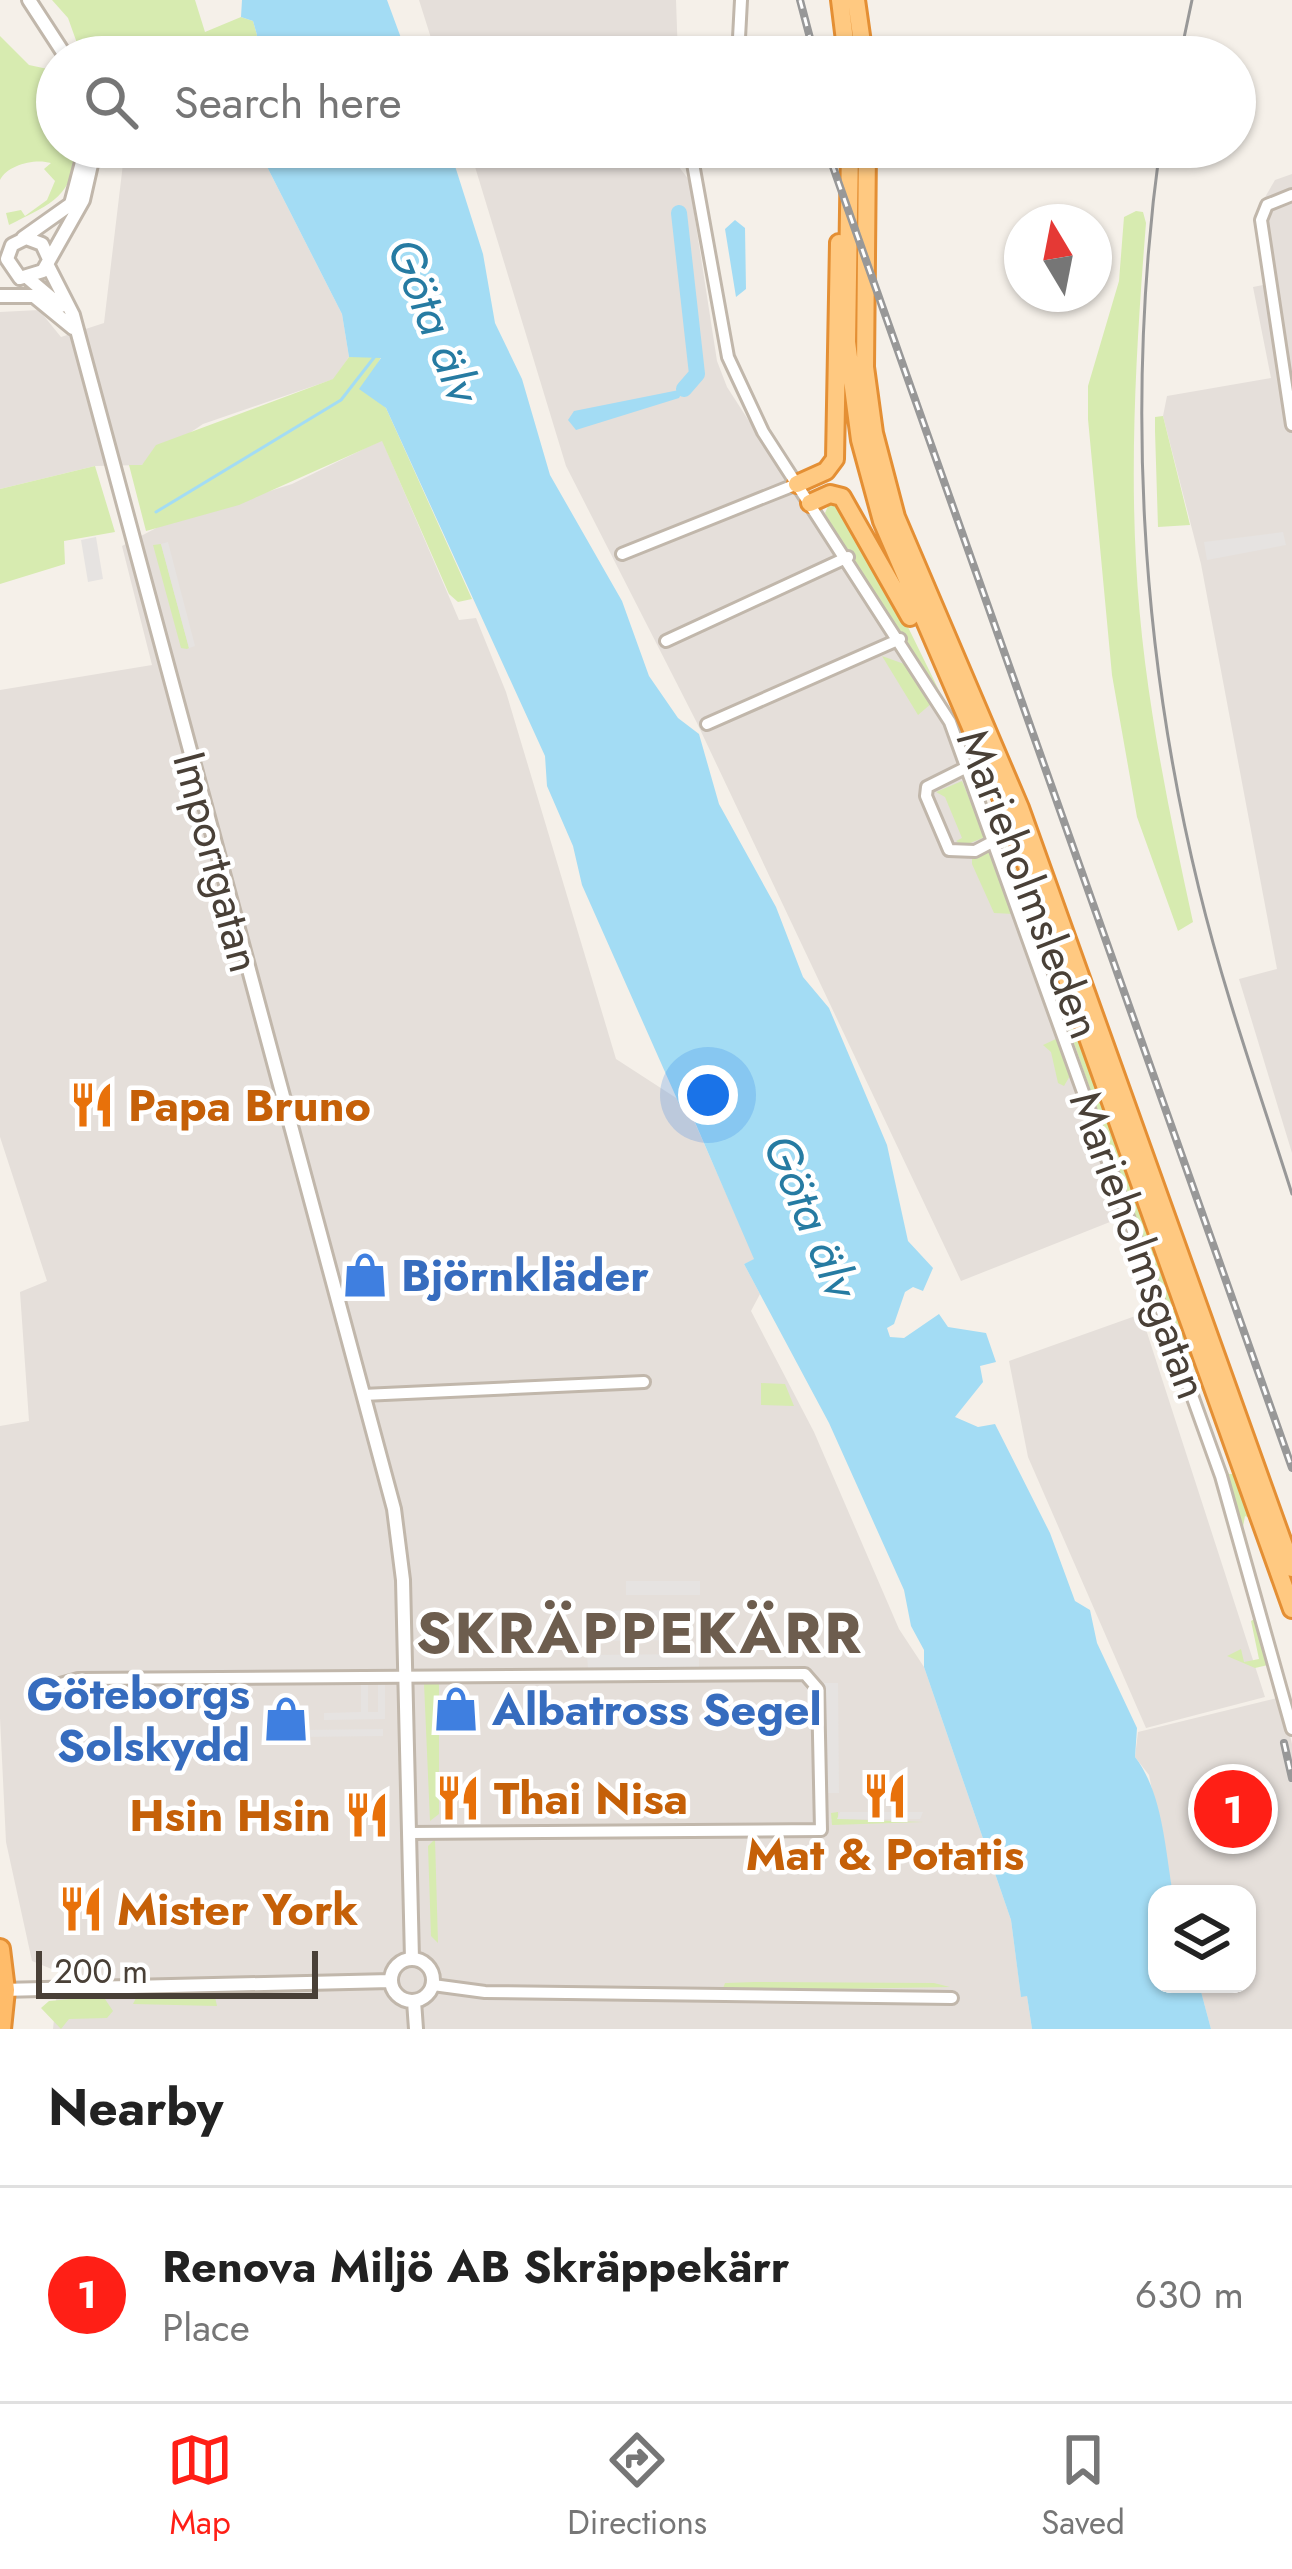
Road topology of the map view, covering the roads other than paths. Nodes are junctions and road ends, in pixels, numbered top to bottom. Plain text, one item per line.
1 (29, 0) edge
2 (741, 0) edge
3 (840, 0) edge
4 (856, 0) edge
5 (52, 36) edge
6 (739, 36) edge
7 (844, 36) edge
8 (861, 36) edge
9 (84, 168) edge
10 (88, 168) edge
11 (694, 168) edge
12 (850, 168) edge
13 (867, 168) edge
14 (851, 190) junction
15 (1292, 195) edge
16 (23, 238) junction
17 (4, 257) edge
18 (47, 260) junction
19 (27, 279) junction
20 (0, 293) edge
21 (73, 328) junction
22 (1292, 425) edge
23 (797, 484) junction
24 (810, 503) junction
25 (622, 554) dead end
26 (848, 557) junction
27 (900, 639) junction
28 (666, 641) dead end
29 (944, 673) junction
30 (707, 724) dead end
31 (967, 767) junction
32 (994, 842) junction
33 (644, 1382) dead end
34 (363, 1395) junction
35 (1292, 1568) edge
36 (1292, 1609) edge
37 (406, 1677) junction
38 (53, 1686) dead end
39 (1292, 1729) edge
40 (410, 1833) junction
41 (0, 1949) edge
42 (412, 1959) junction
43 (391, 1981) junction
44 (433, 1985) junction
45 (3, 1990) edge
46 (952, 1997) dead end
47 (414, 2002) junction
48 (1, 2029) edge
49 (416, 2029) edge

1 - 5 street
2 - 6 street
3 - 7 highway
4 - 8 highway
9 - 16 street
10 - 18 street
11 - 23 street, Marieholmsgatan
12 - 14 highway, Marieholmsleden
13 - 35 highway, Marieholmsleden
14 - 23 highway
14 - 29 highway, Marieholmsleden
15 - 22 street
16 - 17 street
16 - 18 street
17 - 19 street
18 - 19 street
18 - 21 street, Importgatan
19 - 20 street
19 - 21 street, Importgatan
20 - 21 street
21 - 34 street, Importgatan
23 - 24 street, Marieholmsgatan
23 - 25 street
24 - 26 street, Marieholmsgatan
24 - 29 highway
26 - 27 street, Marieholmsgatan
26 - 28 street
27 - 30 street
27 - 31 street, Marieholmsgatan
29 - 36 highway, Marieholmsleden
31 - 32 street, Marieholmsgatan
31 - 32 street
32 - 39 street, Marieholmsgatan
33 - 34 street
34 - 37 street, Importgatan
37 - 38 street
37 - 40 street, Importgatan
37 - 40 street
40 - 42 street, Importgatan
41 - 45 highway
42 - 43 street
42 - 44 street
43 - 45 street
43 - 47 street
44 - 46 street
44 - 47 street
45 - 48 highway
47 - 49 street

